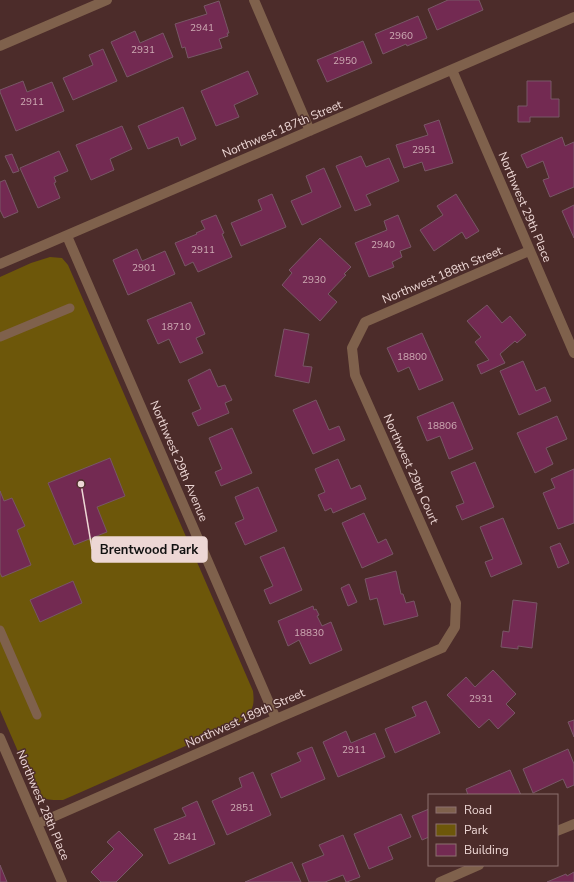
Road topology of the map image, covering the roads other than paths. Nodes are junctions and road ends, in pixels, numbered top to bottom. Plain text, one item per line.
1 (107, 0) edge
2 (254, 0) edge
3 (574, 17) edge
4 (0, 46) edge
5 (452, 70) junction
6 (310, 131) junction
7 (67, 236) junction
8 (529, 251) junction
9 (0, 264) edge
10 (70, 308) dead end
11 (365, 322) joint
12 (0, 337) edge
13 (574, 353) edge
14 (455, 628) joint
15 (0, 630) edge
16 (37, 715) dead end
17 (276, 719) junction
18 (0, 738) edge
19 (37, 824) junction
20 (574, 824) edge
21 (558, 831) edge
22 (477, 866) edge
23 (62, 882) edge
24 (440, 882) edge

1 - 4 street
2 - 6 street
3 - 5 street, Northwest 187th Street
5 - 6 street, Northwest 187th Street
5 - 8 street, Northwest 29th Place
6 - 7 street, Northwest 187th Street
7 - 9 street, Northwest 187th Street
7 - 17 street, Northwest 29th Avenue
8 - 11 street, Northwest 188th Street
8 - 13 street, Northwest 29th Place
10 - 12 lane
11 - 14 street, Northwest 29th Court
14 - 17 street, Northwest 189th Street
15 - 16 lane
17 - 19 street, Northwest 189th Street
18 - 19 street, Northwest 28th Place
19 - 23 street, Northwest 28th Place
20 - 21 street
22 - 24 street

